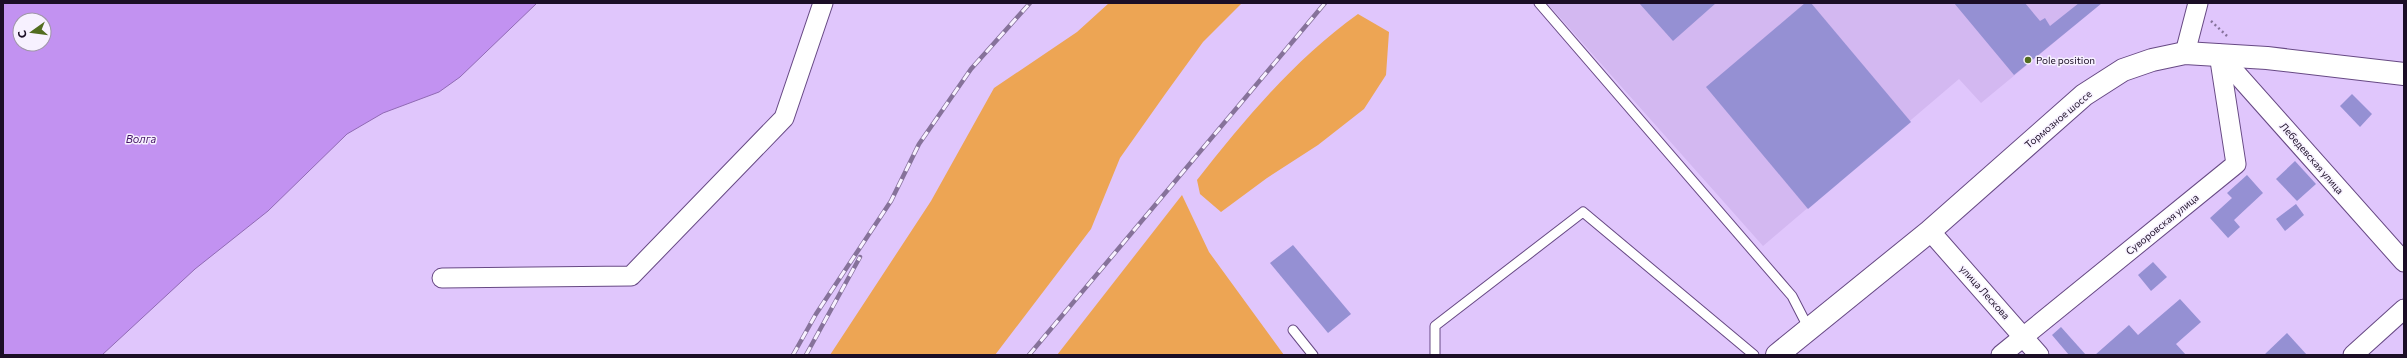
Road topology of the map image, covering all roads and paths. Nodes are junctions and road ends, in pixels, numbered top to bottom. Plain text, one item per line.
1 (823, 3) edge
2 (1540, 3) edge
3 (2198, 3) edge
4 (2185, 53) junction
5 (2219, 54) junction
6 (2404, 74) edge
7 (1930, 231) junction
8 (2404, 262) edge
9 (442, 278) dead end
10 (2404, 309) edge
11 (1809, 329) junction
12 (1293, 330) dead end
13 (2024, 337) junction
14 (1313, 355) edge
15 (1435, 355) edge
16 (1754, 355) edge
17 (1777, 355) edge
18 (2001, 355) edge
19 (2039, 355) edge
20 (2353, 355) edge

1 - 9 street
2 - 11 lane
3 - 4 street
4 - 5 street, Тормозное шоссе
4 - 7 street, Тормозное шоссе
5 - 6 street, Тормозное шоссе
5 - 8 street, Лебедевская улица
5 - 13 street, Суворовская улица
7 - 11 street, Тормозное шоссе
7 - 13 street, улица Лескова
10 - 20 street
11 - 17 street, Тормозное шоссе
12 - 14 lane
13 - 18 street, Суворовская улица
13 - 19 street, улица Лескова
15 - 16 lane

